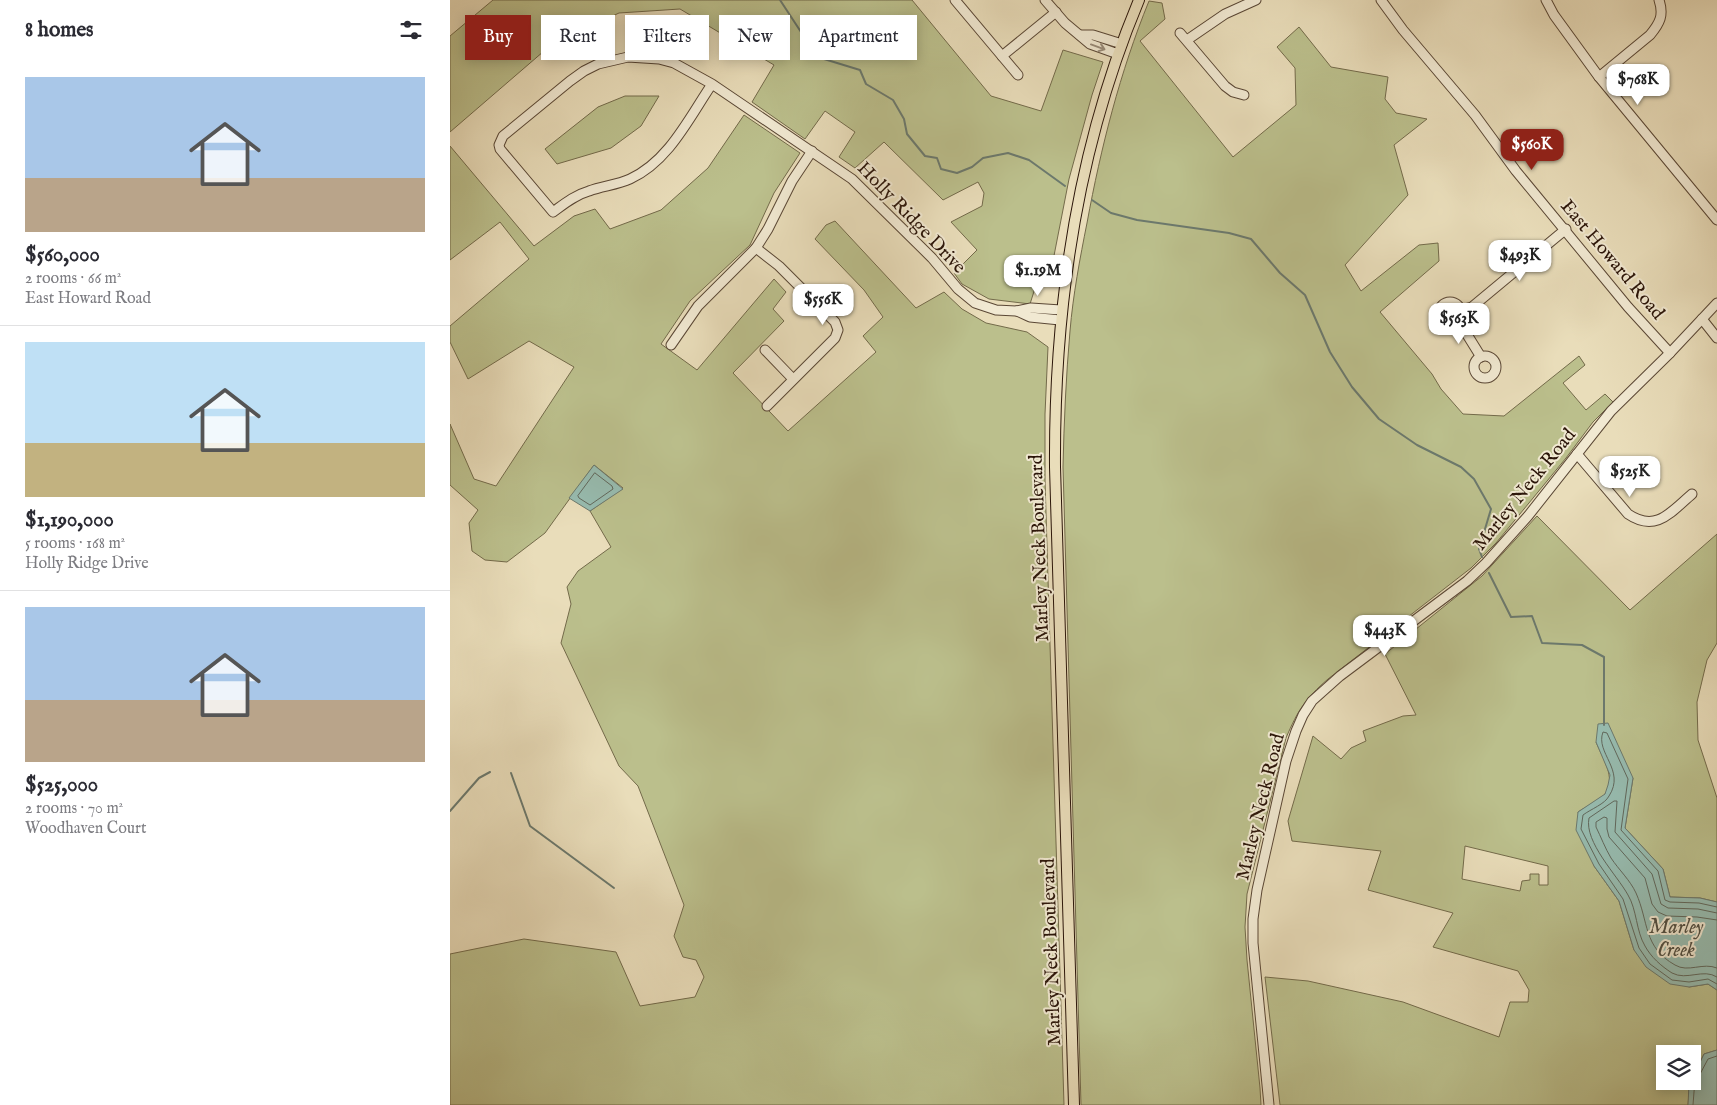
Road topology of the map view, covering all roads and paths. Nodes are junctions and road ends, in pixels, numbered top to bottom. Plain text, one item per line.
1 (955, 0) edge
2 (1045, 0) edge
3 (1139, 0) edge
4 (1256, 0) edge
5 (1381, 0) edge
6 (1546, 0) edge
7 (1659, 0) edge
8 (1056, 12) junction
9 (1180, 33) dead end
10 (1080, 35) junction
11 (1187, 40) junction
12 (1122, 44) junction
13 (1118, 54) junction
14 (1002, 56) junction
15 (1018, 75) dead end
16 (1599, 77) junction
17 (712, 84) junction
18 (1244, 96) dead end
19 (812, 151) junction
20 (1717, 220) edge
21 (1566, 229) junction
22 (756, 248) junction
23 (1717, 303) edge
24 (1461, 310) junction
25 (1061, 315) junction
26 (1702, 319) junction
27 (1458, 320) junction
28 (1717, 338) edge
29 (671, 345) dead end
30 (765, 350) dead end
31 (1670, 353) junction
32 (1481, 357) dead end
33 (793, 379) junction
34 (767, 406) dead end
35 (1577, 454) junction
36 (1692, 494) dead end
37 (1074, 1105) edge
38 (1269, 1105) edge

1 - 14 street
2 - 8 street
3 - 12 main road, Marley Neck Boulevard
4 - 11 street
5 - 21 street, East Howard Road
6 - 16 street
7 - 16 street
8 - 10 street
8 - 14 street
9 - 11 street
10 - 12 street
10 -> 13 street
11 - 18 street
12 - 13 main road, Marley Neck Boulevard
13 - 25 main road, Marley Neck Boulevard
14 - 15 street
16 - 20 street
17 - 17 street, Holly Ridge Drive
17 - 19 street, Holly Ridge Drive
19 - 22 street
19 - 25 street, Holly Ridge Drive
21 - 24 street
21 - 31 street, East Howard Road
22 - 29 street
22 - 33 street
23 - 26 street, Marley Neck Road
24 - 27 street
24 - 27 street
25 - 37 main road, Marley Neck Boulevard
26 - 28 street
26 - 31 street, Marley Neck Road
27 - 32 street
30 - 33 street
31 - 35 street, Marley Neck Road
33 - 34 street
35 - 36 street
35 - 38 street, Marley Neck Road

